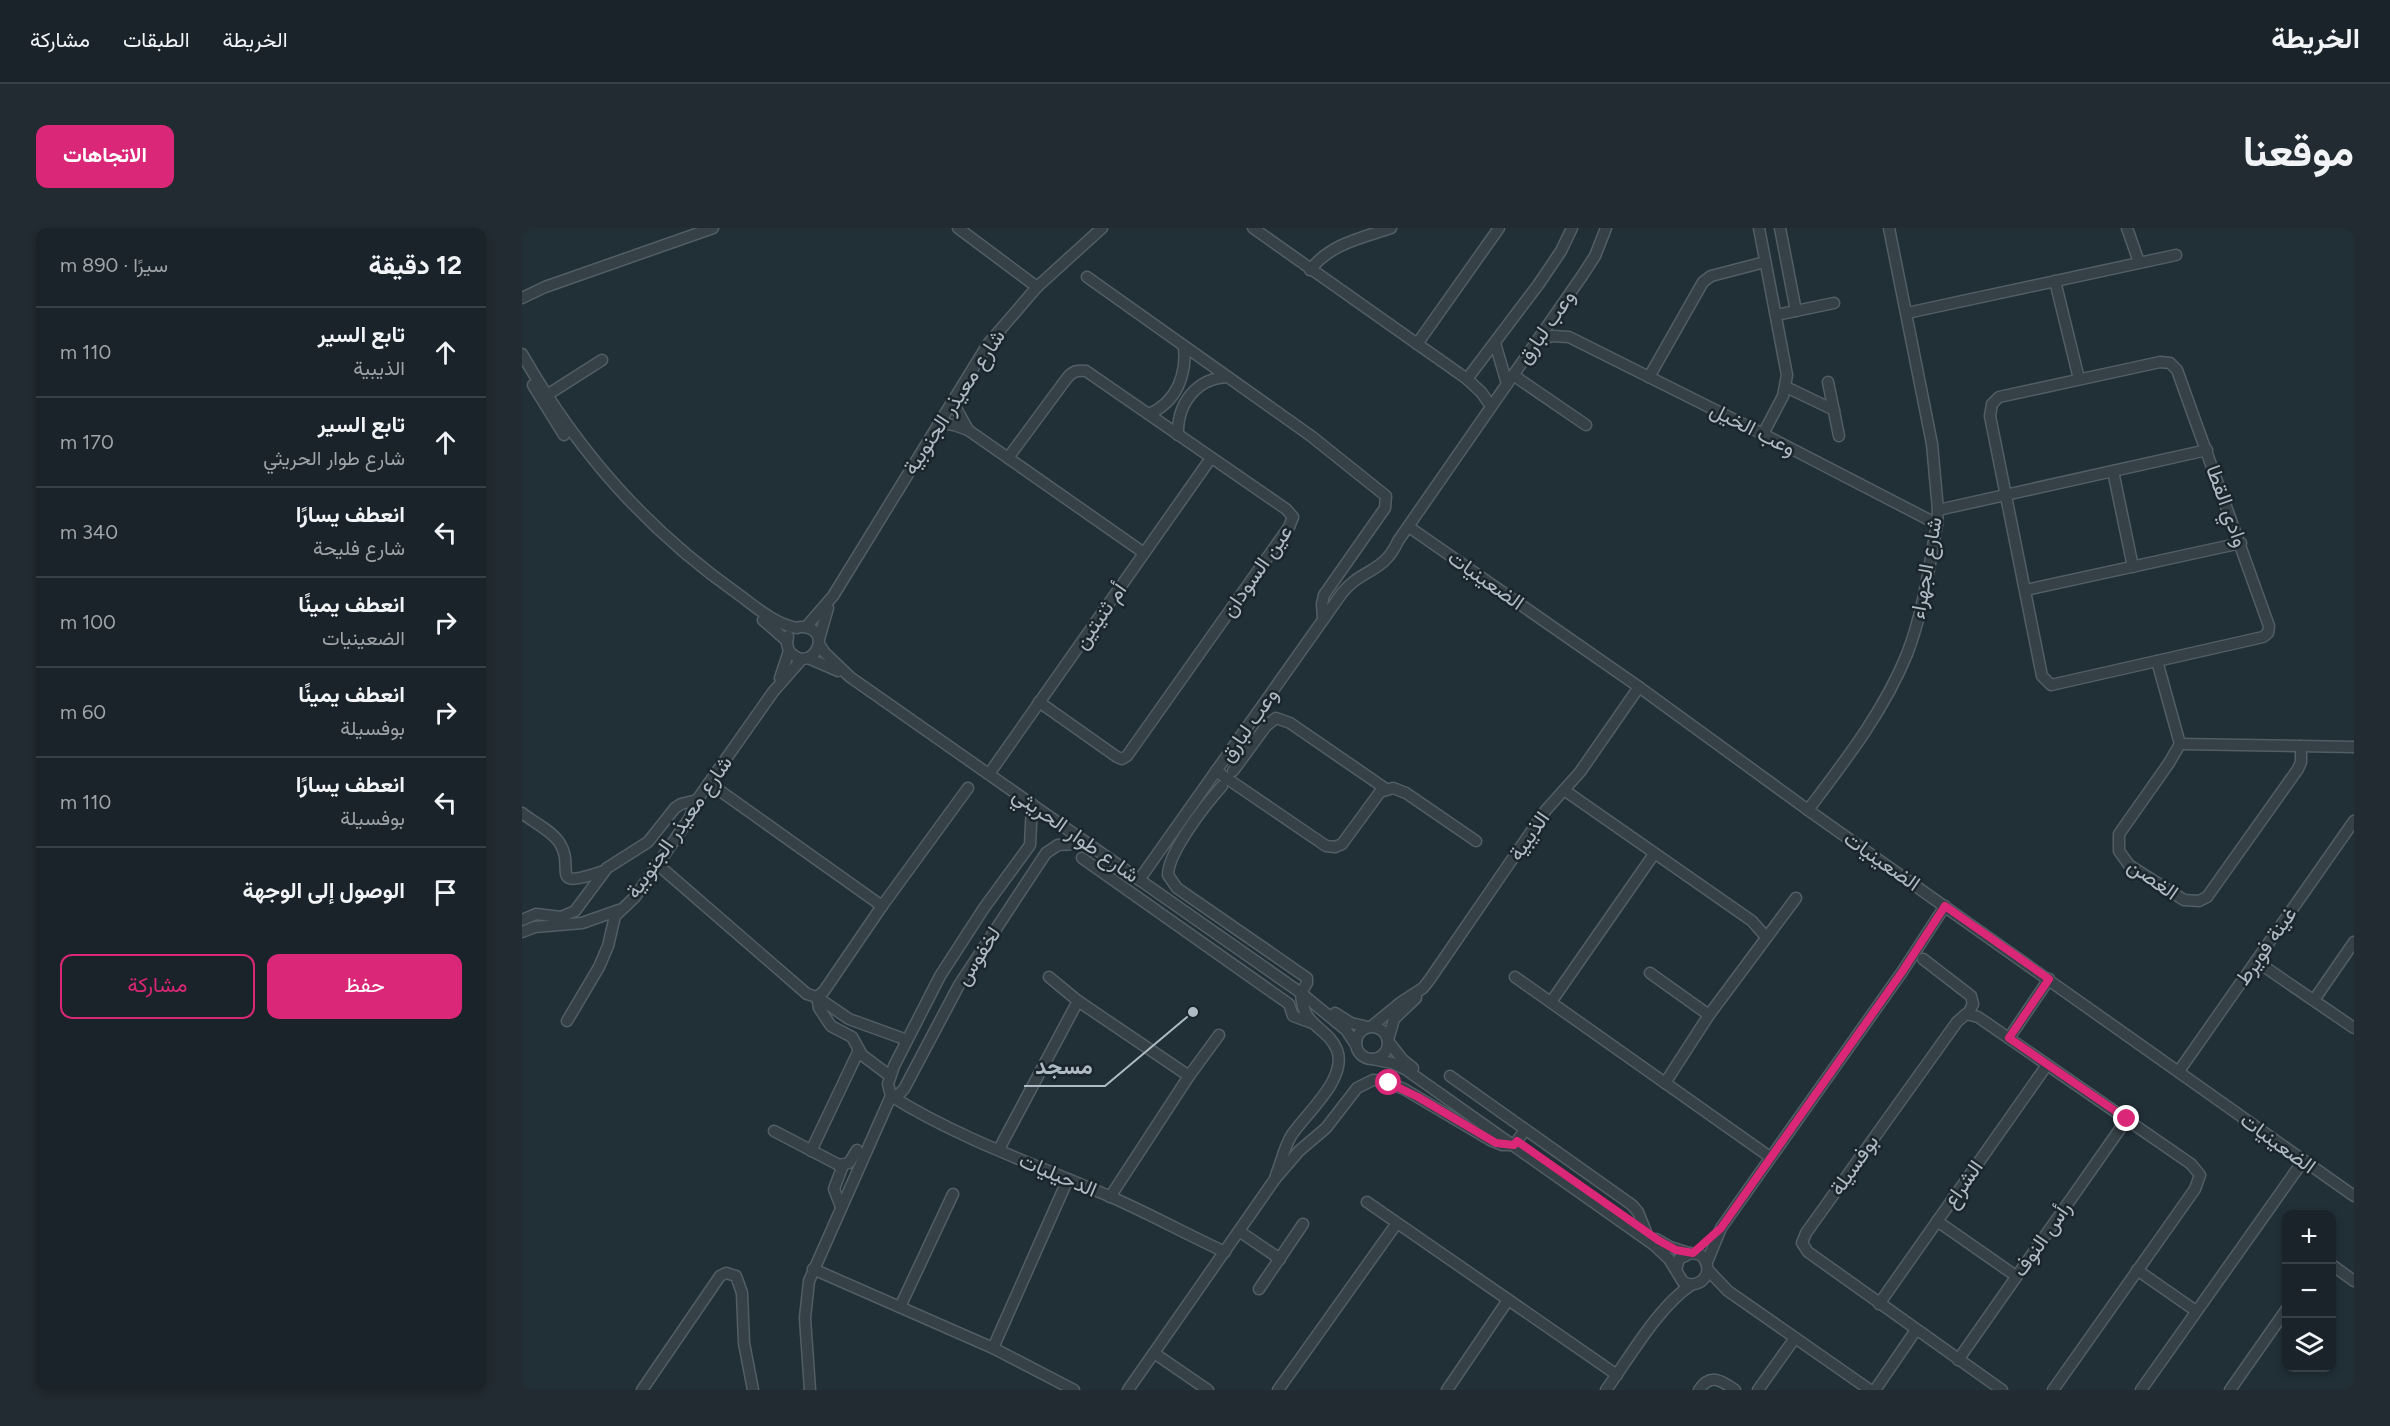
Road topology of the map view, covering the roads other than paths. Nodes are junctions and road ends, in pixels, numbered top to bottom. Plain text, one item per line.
1 (712, 228) edge
2 (958, 228) edge
3 (1102, 228) edge
4 (1253, 228) edge
5 (1391, 228) edge
6 (1498, 228) edge
7 (1572, 228) edge
8 (1606, 228) edge
9 (1778, 228) edge
10 (1889, 228) edge
11 (2127, 228) edge
12 (1759, 230) edge
13 (2176, 255) dead end
14 (1765, 262) junction
15 (2139, 262) junction
16 (1310, 270) junction
17 (1087, 277) dead end
18 (2055, 281) junction
19 (545, 287) junction
20 (1037, 287) junction
21 (522, 288) edge
22 (522, 298) edge
23 (1834, 303) dead end
24 (1796, 311) junction
25 (1907, 313) junction
26 (1556, 314) junction
27 (1776, 315) junction
28 (1569, 337) junction
29 (1537, 341) junction
30 (1495, 343) junction
31 (1417, 344) junction
32 (1184, 346) junction
33 (522, 354) edge
34 (602, 360) dead end
35 (522, 366) edge
36 (1228, 377) junction
37 (1649, 377) junction
38 (1467, 379) junction
39 (1510, 379) junction
40 (2079, 379) junction
41 (1828, 382) dead end
42 (1786, 387) junction
43 (1176, 390) junction
44 (547, 395) junction
45 (1187, 399) junction
46 (952, 401) junction
47 (1491, 406) junction
48 (1834, 410) junction
49 (1149, 414) junction
50 (939, 423) junction
51 (1587, 425) dead end
52 (968, 430) junction
53 (1763, 434) junction
54 (1178, 435) junction
55 (1839, 436) dead end
56 (2207, 450) junction
57 (1008, 458) junction
58 (1211, 458) junction
59 (2113, 471) junction
60 (2007, 495) junction
61 (1938, 510) junction
62 (1937, 524) junction
63 (1409, 527) junction
64 (2241, 543) junction
65 (1144, 553) junction
66 (2133, 567) junction
67 (2026, 590) junction
68 (833, 596) junction
69 (1323, 619) junction
70 (802, 627) junction
71 (819, 642) junction
72 (788, 646) junction
73 (805, 658) junction
74 (2157, 660) junction
75 (850, 677) junction
76 (1640, 687) junction
77 (773, 692) junction
78 (1039, 702) junction
79 (2180, 744) junction
80 (2301, 746) junction
81 (2354, 747) edge
82 (1216, 771) junction
83 (1233, 771) dead end
84 (989, 774) junction
85 (709, 783) junction
86 (1222, 786) dead end
87 (968, 788) dead end
88 (1386, 789) junction
89 (1564, 790) junction
90 (697, 800) junction
91 (1032, 804) junction
92 (1808, 810) junction
93 (522, 813) edge
94 (2354, 821) edge
95 (1476, 841) dead end
96 (1088, 843) junction
97 (1654, 854) junction
98 (1082, 858) dead end
99 (657, 864) junction
100 (604, 870) junction
101 (1139, 880) junction
102 (1796, 898) dead end
103 (882, 906) junction
104 (1945, 906) junction
105 (619, 910) junction
106 (522, 920) edge
107 (522, 932) edge
108 (1247, 937) junction
109 (1766, 937) junction
110 (2354, 942) edge
111 (1239, 950) junction
112 (1279, 959) junction
113 (1923, 959) dead end
114 (2256, 961) junction
115 (1270, 972) junction
116 (1650, 973) dead end
117 (1515, 977) dead end
118 (1049, 978) dead end
119 (2049, 979) junction
120 (1423, 988) junction
121 (1301, 993) junction
122 (818, 996) junction
123 (2314, 1000) junction
124 (1078, 1001) junction
125 (1551, 1002) junction
126 (1968, 1014) junction
127 (1709, 1015) junction
128 (567, 1022) dead end
129 (1312, 1023) junction
130 (1370, 1027) junction
131 (2354, 1028) edge
132 (1219, 1035) dead end
133 (2009, 1038) junction
134 (907, 1040) junction
135 (1388, 1040) junction
136 (1356, 1045) junction
137 (859, 1050) junction
138 (1371, 1059) junction
139 (2047, 1065) junction
140 (2179, 1071) junction
141 (890, 1076) junction
142 (1189, 1076) junction
143 (1450, 1076) dead end
144 (1665, 1083) junction
145 (891, 1096) junction
146 (2127, 1119) junction
147 (1525, 1130) junction
148 (774, 1131) dead end
149 (1287, 1143) junction
150 (1515, 1143) junction
151 (999, 1149) junction
152 (857, 1150) dead end
153 (811, 1151) junction
154 (1299, 1151) junction
155 (1770, 1157) junction
156 (2303, 1161) junction
157 (850, 1165) junction
158 (1068, 1179) junction
159 (1275, 1179) junction
160 (953, 1194) dead end
161 (2354, 1196) edge
162 (1110, 1197) junction
163 (1367, 1202) dead end
164 (841, 1207) junction
165 (1937, 1221) junction
166 (1397, 1223) junction
167 (1304, 1224) dead end
168 (1721, 1228) junction
169 (1239, 1231) junction
170 (1646, 1232) junction
171 (1225, 1252) junction
172 (1691, 1253) junction
173 (1280, 1258) junction
174 (1708, 1266) junction
175 (2336, 1268) edge
176 (813, 1269) junction
177 (2137, 1270) junction
178 (1677, 1273) junction
179 (2016, 1276) junction
180 (2354, 1281) edge
181 (1694, 1284) junction
182 (1259, 1288) dead end
183 (1728, 1291) junction
184 (1508, 1300) junction
185 (1879, 1304) junction
186 (900, 1307) junction
187 (1665, 1308) junction
188 (2196, 1311) junction
189 (2282, 1316) edge
190 (1916, 1330) junction
191 (1795, 1338) junction
192 (993, 1348) junction
193 (1154, 1353) junction
194 (1958, 1359) junction
195 (1617, 1375) junction
196 (642, 1390) edge
197 (753, 1390) edge
198 (810, 1390) edge
199 (1074, 1390) edge
200 (1128, 1390) edge
201 (1208, 1390) edge
202 (1278, 1390) edge
203 (1447, 1390) edge
204 (1606, 1390) edge
205 (1698, 1390) edge
206 (1735, 1390) edge
207 (1758, 1390) edge
208 (1872, 1390) edge
209 (2002, 1390) edge
210 (2053, 1390) edge
211 (2141, 1390) edge
212 (2230, 1390) edge

1 - 19 street
2 - 20 street
3 - 20 street, شارع معيذر الجنوبية
4 - 16 street
5 - 16 street
6 - 31 street
7 - 30 street
8 - 26 street, وعب لبارق
9 - 12 street
9 - 24 street
10 - 25 street, شارع الجهراء
11 - 15 street
12 - 14 street
13 - 15 street
14 - 27 street
14 - 37 street
15 - 18 street
16 - 31 street
17 - 32 street
18 - 25 street
18 - 40 street
19 - 21 street
19 - 22 street
20 - 46 street, شارع معيذر الجنوبية
23 - 24 street
24 - 27 street
25 - 61 street, شارع الجهراء
26 - 28 street
26 - 29 street, وعب لبارق
27 - 42 street
28 - 29 street
28 - 37 street, وعب الخيل
29 - 39 street, وعب لبارق
30 - 38 street
30 - 39 street
31 - 38 street
32 - 36 street
32 - 43 street
33 - 44 street
34 - 44 street
35 - 72 street
36 - 45 street
36 - 69 street
37 - 53 street, وعب الخيل
38 - 47 street
39 - 47 street, وعب لبارق
39 - 51 street
40 - 56 street, وادي القطا
40 - 60 street, وادي القطا
41 - 48 street
42 - 48 street
42 - 53 street
43 - 45 street
43 - 49 street
44 - 70 street
45 - 54 street
46 - 50 street, شارع معيذر الجنوبية
46 - 52 street
47 - 63 street, وعب لبارق
48 - 55 street
49 - 54 street, عين السودان
49 - 57 street, عين السودان
50 - 52 street
50 - 68 street, شارع معيذر الجنوبية
52 - 57 street
53 - 62 street, وعب الخيل
54 - 58 street, عين السودان
56 - 59 street
56 - 64 street, وادي القطا
57 - 65 street
58 - 65 street, أم ثنيتين
58 - 78 street, عين السودان
59 - 60 street
59 - 66 street
60 - 61 street
60 - 67 street, وادي القطا
61 - 62 street, شارع الجهراء
62 - 92 street, شارع الجهراء
63 - 69 street, وعب لبارق
63 - 76 street, الضعينيات
64 - 66 street
64 - 74 street, وادي القطا
65 - 78 street, أم ثنيتين
66 - 67 street
67 - 74 street, وادي القطا
68 - 70 street, شارع معيذر الجنوبية
68 - 71 street, شارع معيذر الجنوبية
69 - 82 street, وعب لبارق
70 - 71 street
70 - 72 street
71 - 73 street
71 - 75 street, شارع طوار الحريثي
72 - 73 street
72 - 77 street, شارع معيذر الجنوبية
73 - 75 street, شارع طوار الحريثي
73 - 77 street, شارع معيذر الجنوبية
74 - 79 street
75 - 84 street, شارع طوار الحريثي
76 - 89 street, الذيبية
76 - 92 street, الضعينيات
77 - 85 street, شارع معيذر الجنوبية
78 - 84 street, أم ثنيتين
79 - 80 street
79 - 80 street, الغصن
80 - 81 street
82 - 88 street
82 - 101 street, وعب لبارق
83 - 88 street
84 - 91 street, شارع طوار الحريثي
85 - 90 street, شارع معيذر الجنوبية
85 - 103 street
86 - 108 street
87 - 103 street
88 - 95 street
89 - 97 street
89 - 120 street, الذيبية
90 - 99 street, شارع معيذر الجنوبية
90 - 100 street
91 - 96 street, شارع طوار الحريثي
91 - 134 street, لخفوس
92 - 104 street, الضعينيات
93 - 100 street
94 - 114 street, غينة فويرط
96 - 101 street, شارع طوار الحريثي
96 - 145 street, لخفوس
97 - 109 street
97 - 125 street
98 - 129 street
99 - 105 street, شارع معيذر الجنوبية
99 - 122 street
100 - 106 street
101 - 111 street, شارع طوار الحريثي
102 - 109 street
103 - 122 street
104 - 119 street, الضعينيات
104 - 155 street
105 - 107 street
105 - 128 street, شارع معيذر الجنوبية
108 - 111 street
108 - 112 street
109 - 127 street
110 - 123 street
111 - 115 street, شارع طوار الحريثي
112 - 115 street
112 - 121 street
113 - 126 street
114 - 123 street
114 - 140 street, غينة فويرط
115 - 121 street, شارع طوار الحريثي
116 - 127 street
117 - 125 street
118 - 124 street
119 - 133 street
119 - 140 street, الضعينيات
120 - 130 street, الذيبية
120 - 135 street, الذيبية
121 - 129 street
121 - 130 street, شارع طوار الحريثي
121 - 136 street, شارع طوار الحريثي
122 - 134 street
122 - 137 street
123 - 131 street
124 - 142 street
124 - 151 street
125 - 144 street
126 - 133 street
126 - 185 street, بوفسيلة
127 - 144 street
129 - 149 street
130 - 135 street
130 - 136 street
132 - 142 street
133 - 139 street
134 - 141 street, لخفوس
135 - 138 street
135 - 150 street
136 - 138 street
137 - 141 street
137 - 153 street
138 - 150 street
139 - 146 street
139 - 165 street, الشراع
140 - 156 street, الضعينيات
141 - 145 street, لخفوس
142 - 162 street
143 - 147 street
144 - 155 street
145 - 151 street, الدحيليات
145 - 157 street, لخفوس
146 - 177 street
146 - 179 street, رأس النوف
147 - 150 street
147 - 170 street
148 - 153 street
149 - 154 street
149 - 159 street
150 - 154 street
150 - 170 street
150 - 178 street
151 - 158 street, الدحيليات
152 - 157 street
153 - 157 street
154 - 159 street
155 - 168 street
156 - 161 street, الضعينيات
156 - 188 street
157 - 164 street, لخفوس
157 - 164 street
158 - 162 street, الدحيليات
158 - 192 street
159 - 169 street
160 - 186 street
162 - 171 street, الدحيليات
163 - 166 street
164 - 176 street, لخفوس
165 - 179 street
165 - 185 street, الشراع
166 - 184 street
166 - 202 street
167 - 173 street
168 - 172 street
168 - 174 street
169 - 171 street
169 - 173 street
170 - 172 street
171 - 193 street
172 - 174 street
172 - 178 street
173 - 182 street
174 - 181 street
174 - 183 street
175 - 180 street
176 - 186 street
176 - 198 street, لخفوس
177 - 188 street
177 - 210 street
178 - 181 street
178 - 187 street
179 - 194 street, رأس النوف
181 - 183 street
181 - 187 street
183 - 191 street
184 - 195 street
184 - 203 street
185 - 190 street, بوفسيلة
186 - 192 street
187 - 195 street
188 - 211 street
189 - 212 street
190 - 194 street, بوفسيلة
190 - 208 street
191 - 207 street
191 - 208 street
192 - 199 street
193 - 200 street
193 - 201 street
194 - 209 street, بوفسيلة
195 - 204 street
196 - 197 street
205 - 206 street

